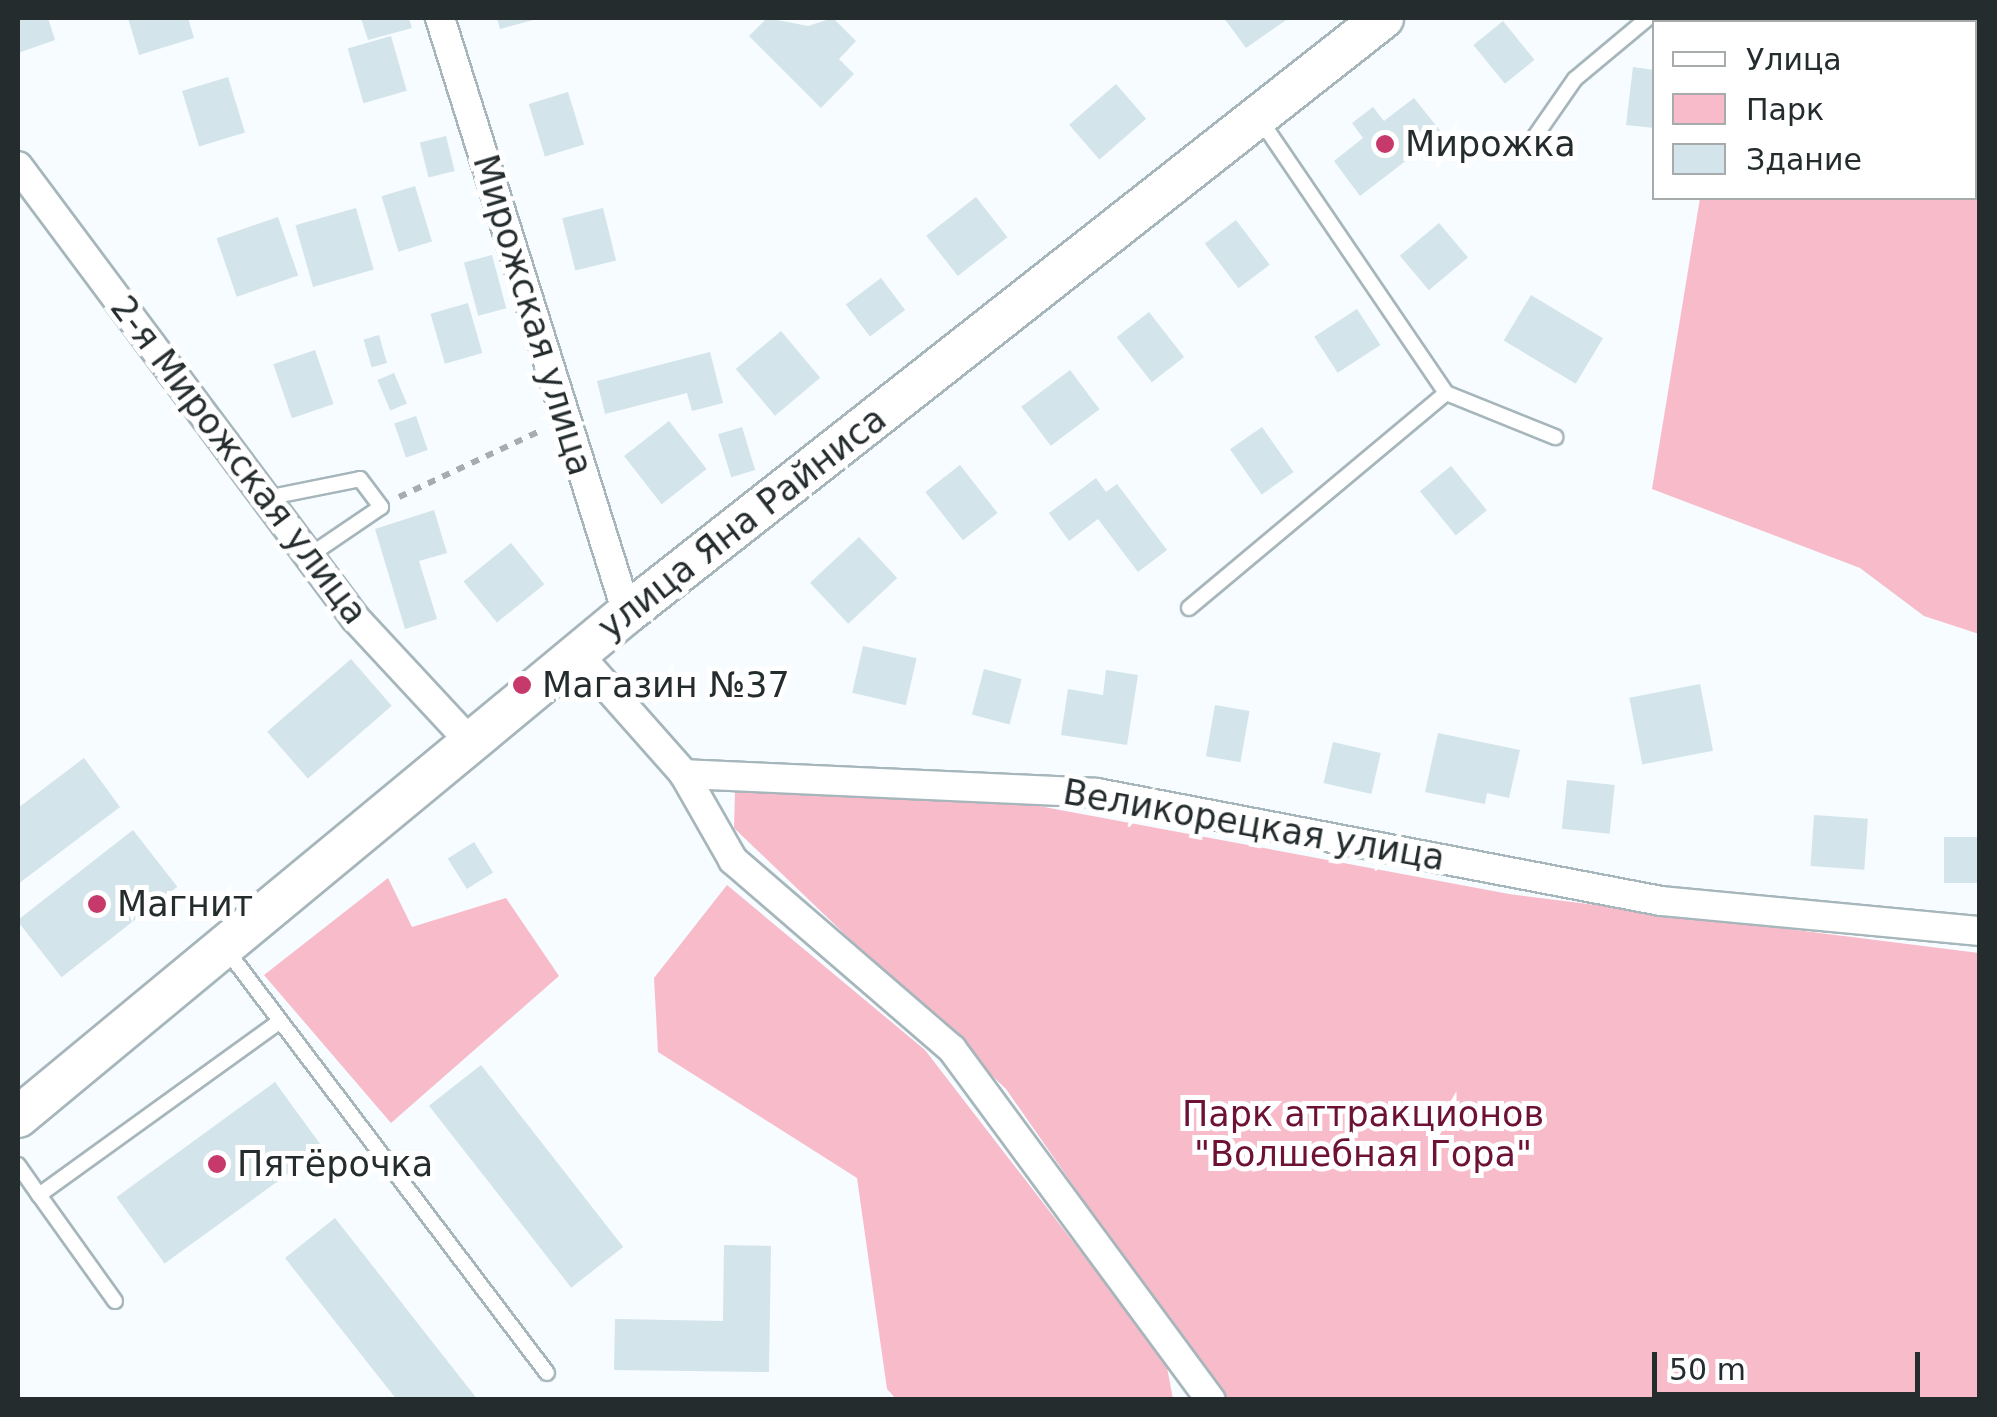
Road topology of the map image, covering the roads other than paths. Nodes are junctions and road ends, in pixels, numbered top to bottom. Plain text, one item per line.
1 (440, 18) edge
2 (1383, 18) edge
3 (1648, 18) edge
4 (1258, 116) junction
5 (1527, 148) dead end
6 (18, 166) edge
7 (1446, 393) junction
8 (1555, 437) dead end
9 (266, 498) junction
10 (309, 556) junction
11 (1189, 608) dead end
12 (627, 613) junction
13 (578, 654) junction
14 (472, 744) junction
15 (684, 774) junction
16 (1980, 931) edge
17 (224, 947) junction
18 (279, 1022) junction
19 (18, 1117) edge
20 (18, 1165) edge
21 (39, 1195) junction
22 (115, 1301) dead end
23 (547, 1373) dead end
24 (1211, 1400) edge

1 - 12 street, Мирожская улица
2 - 4 street, улица Яна Райниса
3 - 5 lane
4 - 7 lane
4 - 12 street, улица Яна Райниса
6 - 9 street, 2-я Мирожская улица
7 - 8 lane
7 - 11 lane
9 - 10 street, 2-я Мирожская улица
9 - 10 lane
10 - 14 street, 2-я Мирожская улица
12 - 13 street, улица Яна Райниса
13 - 14 street, улица Яна Райниса
13 - 15 street
14 - 17 street, улица Яна Райниса
15 - 16 street, Великорецкая улица
15 - 24 street
17 - 18 lane
17 - 19 street, улица Яна Райниса
18 - 21 lane
18 - 23 lane
20 - 21 lane
21 - 22 lane

